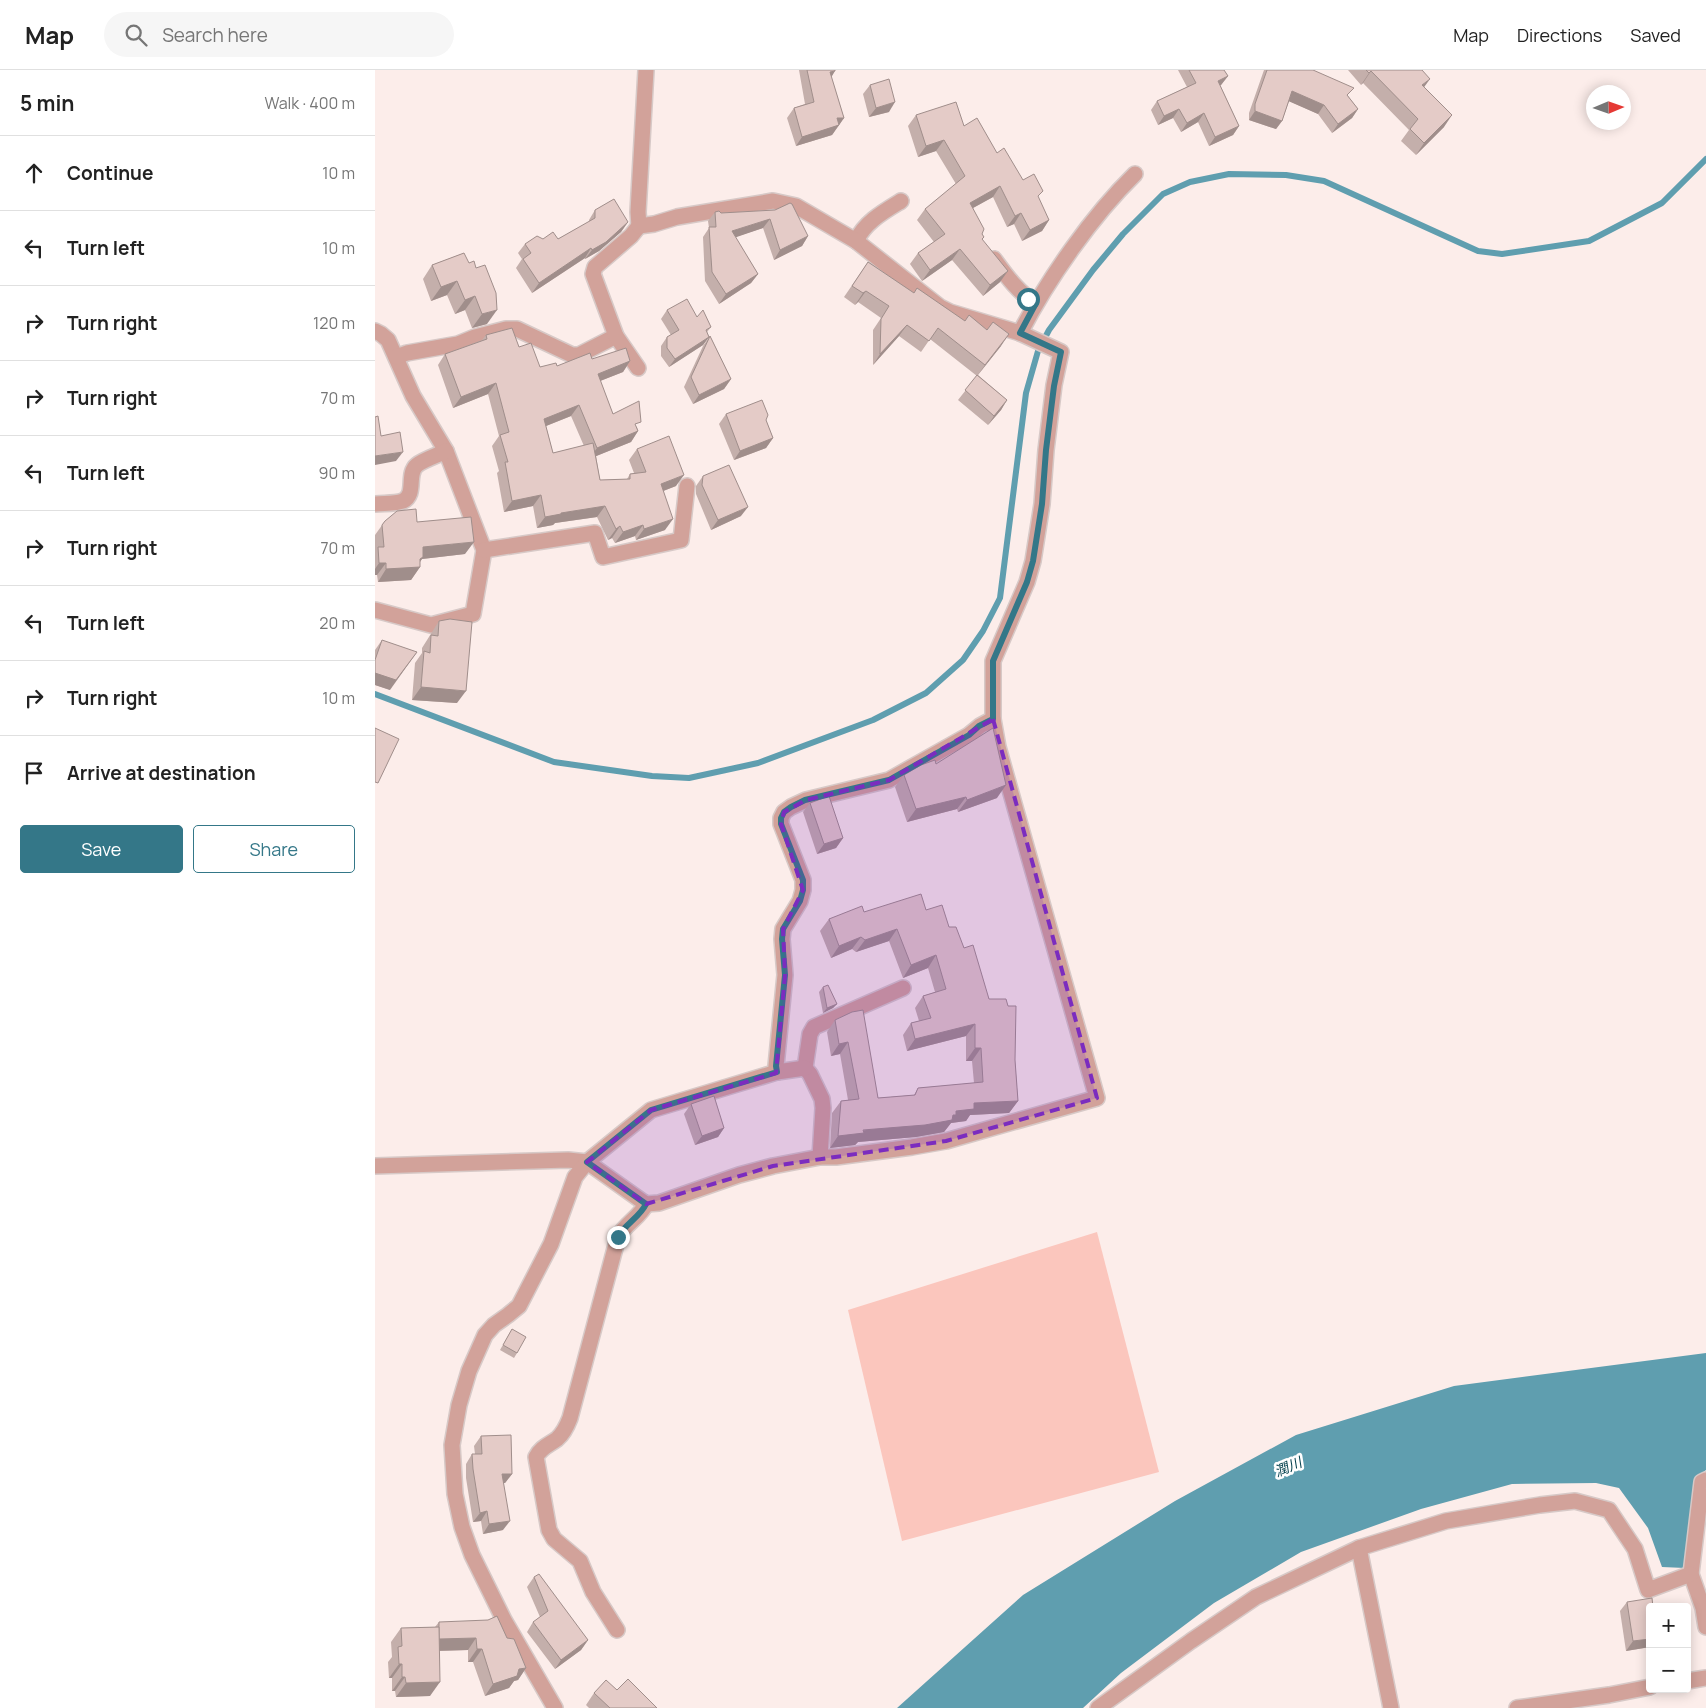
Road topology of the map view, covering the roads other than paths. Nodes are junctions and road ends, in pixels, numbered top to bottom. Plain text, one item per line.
1 (647, 70) edge
2 (1135, 174) dead end
3 (901, 201) dead end
4 (639, 226) junction
5 (856, 240) junction
6 (989, 251) edge
7 (1036, 303) junction
8 (375, 331) edge
9 (616, 336) junction
10 (1025, 336) junction
11 (396, 357) junction
12 (638, 368) dead end
13 (446, 451) junction
14 (687, 486) dead end
15 (375, 504) edge
16 (484, 550) junction
17 (375, 610) edge
18 (993, 719) junction
19 (903, 988) dead end
20 (805, 1068) junction
21 (777, 1072) junction
22 (820, 1157) junction
23 (587, 1162) junction
24 (375, 1166) edge
25 (646, 1204) junction
26 (1706, 1480) edge
27 (1359, 1548) junction
28 (1691, 1574) junction
29 (1706, 1627) edge
30 (617, 1630) dead end
31 (1706, 1678) edge
32 (1691, 1680) edge
33 (1646, 1689) edge
34 (551, 1707) edge
35 (1098, 1708) edge
36 (1391, 1708) edge
37 (1517, 1708) edge

1 - 4 street
2 - 7 street
3 - 5 street
4 - 5 street
4 - 9 street
5 - 10 street
6 - 7 street
7 - 10 street
8 - 11 street
9 - 11 street
9 - 12 street
10 - 18 street
11 - 13 street
13 - 15 street
13 - 16 street
14 - 16 street
16 - 17 street
18 - 21 street
18 - 22 street
19 - 20 street
20 - 21 street
20 - 22 street
21 - 23 street
22 - 25 street
23 - 24 street
23 - 25 street
23 - 34 street
25 - 30 street
26 - 28 street
27 - 28 street
27 - 35 street
27 - 36 street
28 - 29 street
31 - 32 street
33 - 37 street

